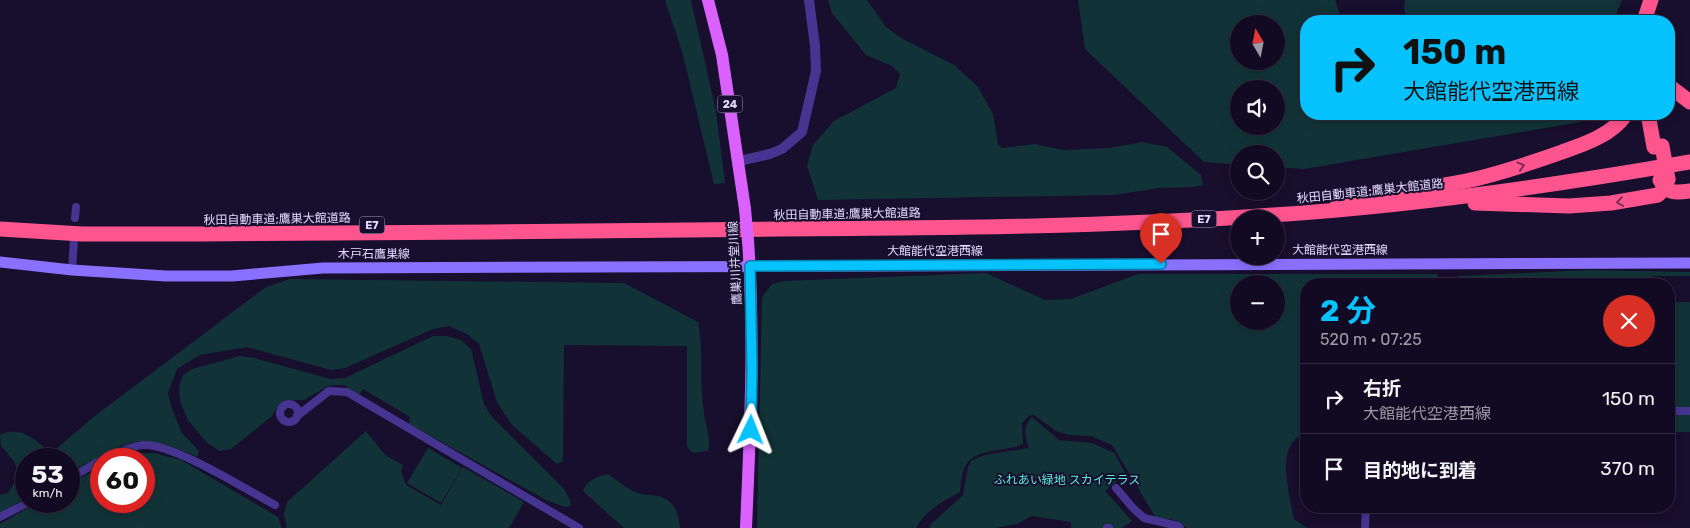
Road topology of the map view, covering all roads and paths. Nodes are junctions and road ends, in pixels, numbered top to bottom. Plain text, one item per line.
1 (708, 0) edge
2 (809, 0) edge
3 (1642, 0) edge
4 (1651, 0) edge
5 (1638, 15) edge
6 (1646, 15) edge
7 (1675, 91) edge
8 (1690, 102) edge
9 (1621, 120) edge
10 (1650, 120) edge
11 (1657, 120) edge
12 (1658, 146) junction
13 (1690, 154) edge
14 (739, 161) junction
15 (1690, 162) edge
16 (1664, 182) junction
17 (1690, 190) edge
18 (1321, 207) junction
19 (76, 208) dead end
20 (75, 218) dead end
21 (0, 220) edge
22 (0, 229) edge
23 (74, 239) dead end
24 (0, 262) edge
25 (1690, 263) edge
26 (750, 266) junction
27 (72, 270) junction
28 (1675, 411) edge
29 (1690, 411) edge
30 (297, 416) dead end
31 (134, 448) edge
32 (1116, 488) dead end
33 (275, 505) dead end
34 (15, 509) edge
35 (1366, 513) edge
36 (0, 517) edge
37 (580, 528) edge
38 (746, 528) edge
39 (1180, 528) edge
40 (1365, 528) edge

1 - 14 main road, 鷹巣川井堂川線 / 24
2 - 14 street
3 - 5 highway
4 - 6 highway
7 - 8 highway
18 -> 9 highway
10 - 12 highway
11 - 12 highway
12 - 16 highway
13 - 18 highway, 秋田自動車道;鷹巣大館道路 / E7
14 - 26 main road, 鷹巣川井堂川線 / 24, bridge
15 - 18 highway, 秋田自動車道;鷹巣大館道路 / E7
16 - 17 highway
16 -> 18 highway
18 - 21 highway, 秋田自動車道;鷹巣大館道路 / E7
18 - 22 highway, 秋田自動車道;鷹巣大館道路 / E7
19 - 20 street
23 - 27 street
24 - 27 main road, 木戸石鷹巣線
25 - 26 main road, 大館能代空港西線
26 - 27 main road, 木戸石鷹巣線
26 - 38 main road, 鷹巣川井堂川線 / 24
28 - 29 street
30 - 37 street
31 - 33 street
32 - 39 street
34 - 36 street
35 - 40 street

